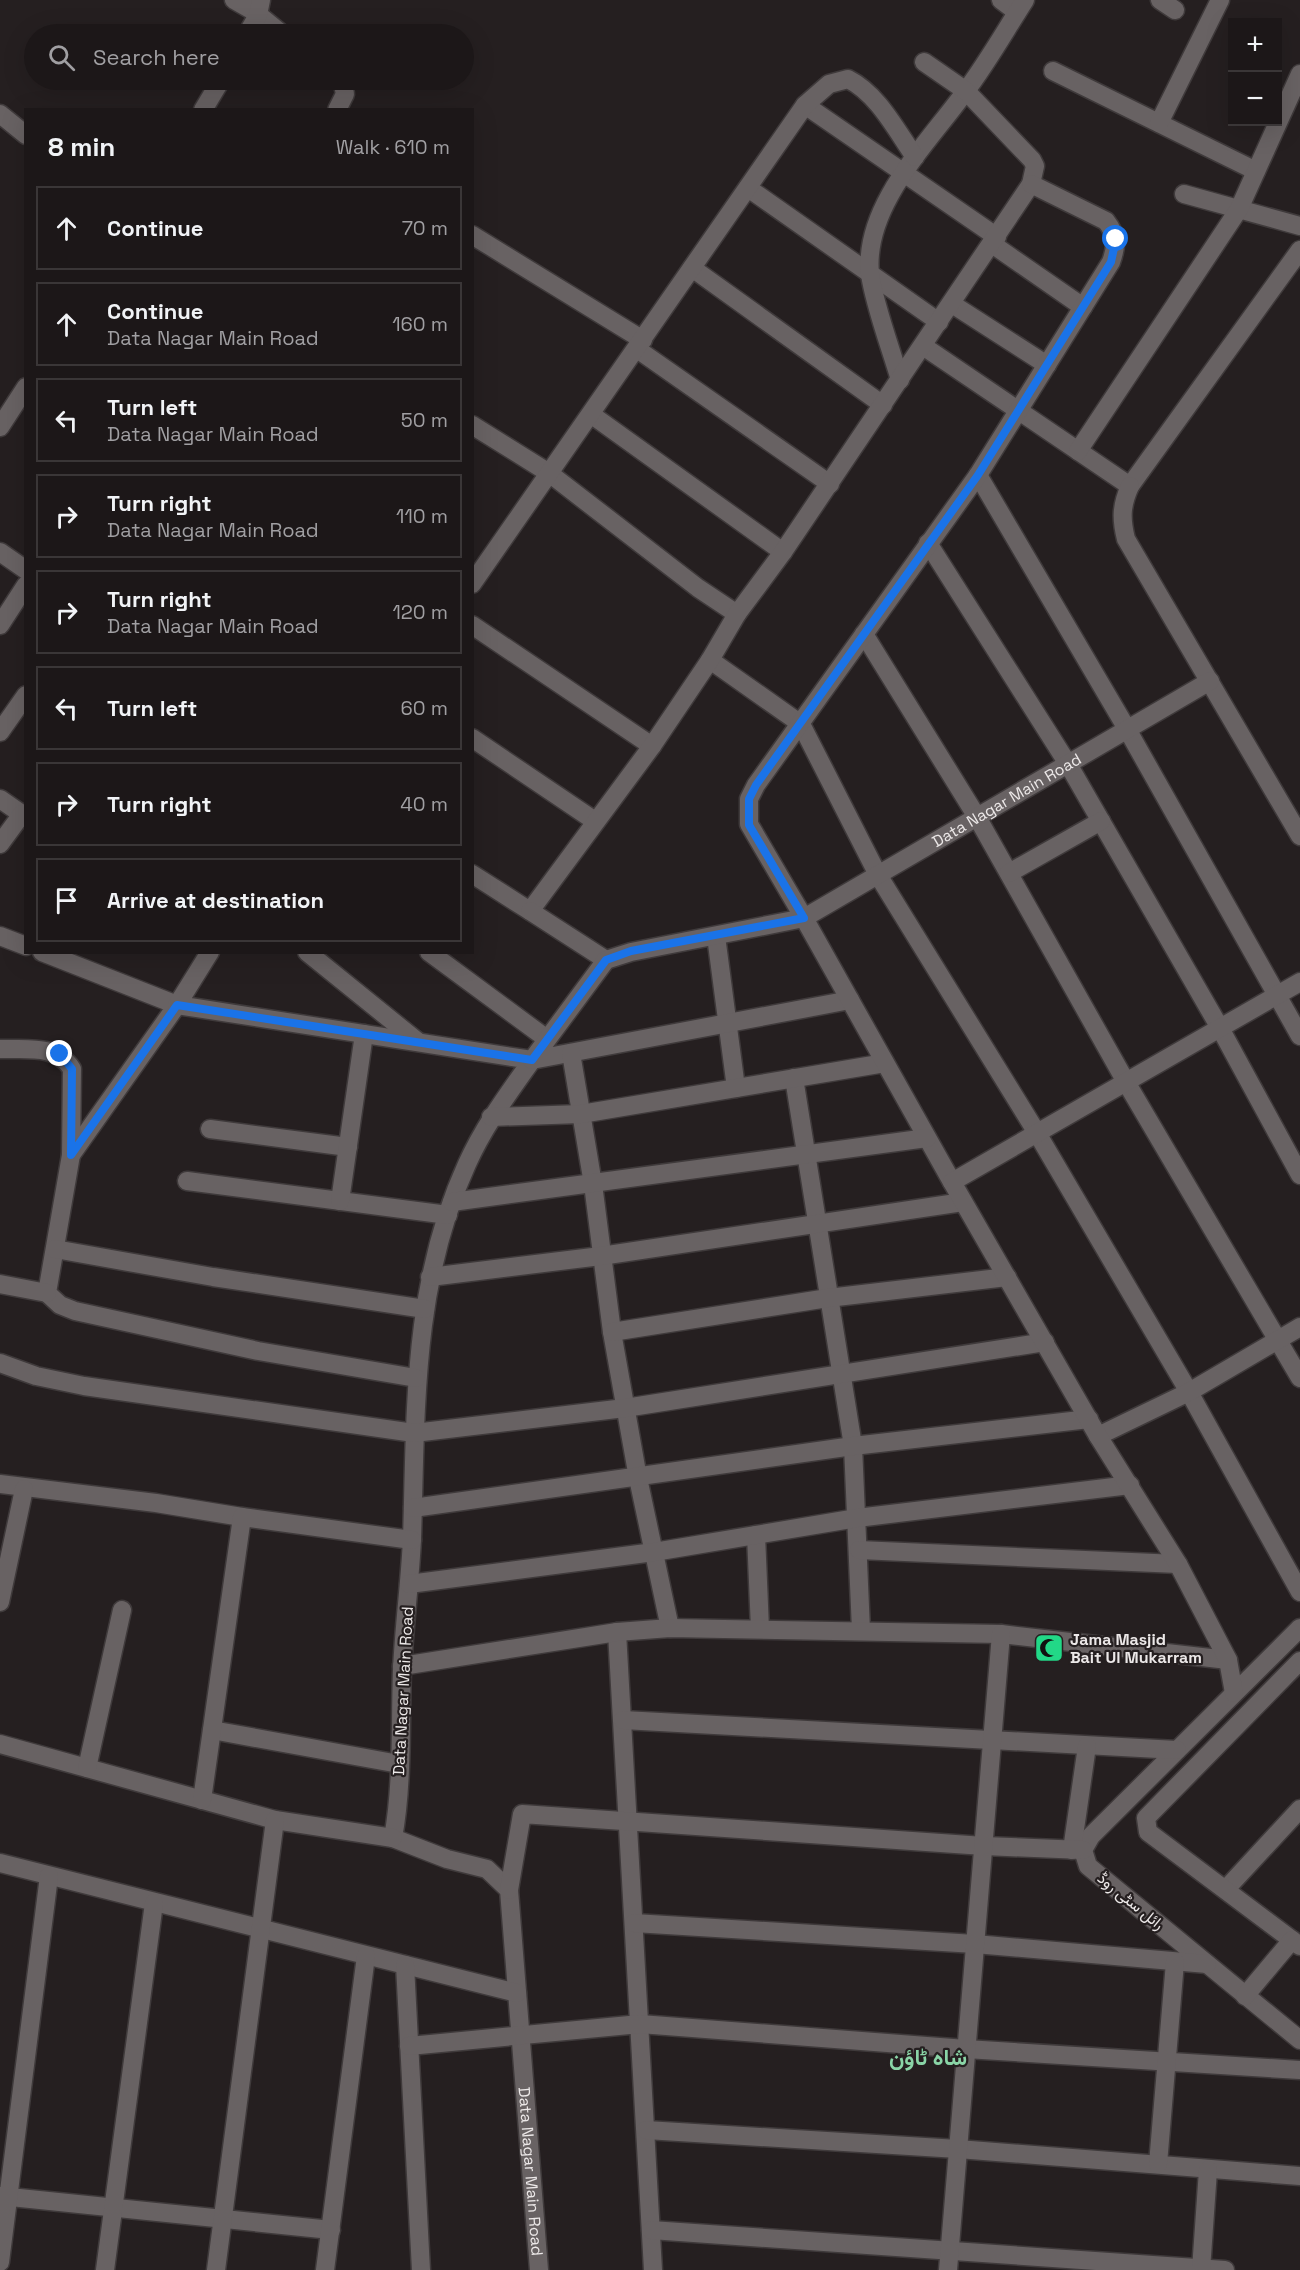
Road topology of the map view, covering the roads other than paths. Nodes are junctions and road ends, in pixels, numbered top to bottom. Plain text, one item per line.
1 (234, 0) edge
2 (1001, 0) edge
3 (1160, 0) edge
4 (1220, 0) edge
5 (1021, 6) edge
6 (260, 7) edge
7 (1175, 10) dead end
8 (252, 24) edge
9 (274, 24) edge
10 (924, 62) dead end
11 (1053, 71) dead end
12 (1300, 74) edge
13 (215, 90) edge
14 (344, 90) edge
15 (966, 91) junction
16 (805, 105) junction
17 (205, 108) edge
18 (338, 108) edge
19 (0, 114) edge
20 (1158, 123) junction
21 (24, 133) edge
22 (915, 157) junction
23 (1256, 171) junction
24 (903, 173) junction
25 (1031, 184) junction
26 (748, 188) junction
27 (1184, 194) dead end
28 (1239, 209) junction
29 (1300, 226) edge
30 (474, 236) edge
31 (994, 241) junction
32 (1300, 249) edge
33 (692, 268) junction
34 (870, 274) junction
35 (952, 304) junction
36 (1083, 307) junction
37 (939, 322) junction
38 (640, 344) junction
39 (923, 346) junction
40 (1047, 365) junction
41 (900, 380) junction
42 (24, 390) edge
43 (883, 405) junction
44 (1019, 412) junction
45 (592, 414) junction
46 (2, 419) edge
47 (474, 426) edge
48 (1078, 451) junction
49 (549, 473) junction
50 (978, 475) junction
51 (830, 484) junction
52 (1130, 486) junction
53 (928, 543) junction
54 (0, 552) edge
55 (783, 552) junction
56 (24, 569) edge
57 (474, 581) edge
58 (24, 588) edge
59 (737, 614) junction
60 (0, 625) edge
61 (474, 626) edge
62 (864, 634) junction
63 (710, 660) junction
64 (1210, 681) junction
65 (24, 698) edge
66 (801, 724) junction
67 (1127, 729) junction
68 (0, 732) edge
69 (474, 739) edge
70 (652, 746) junction
71 (1068, 764) junction
72 (0, 799) edge
73 (24, 816) edge
74 (977, 817) junction
75 (595, 821) junction
76 (1101, 821) junction
77 (1300, 836) edge
78 (0, 844) edge
79 (1009, 873) junction
80 (474, 875) edge
81 (878, 875) junction
82 (531, 911) junction
83 (804, 918) junction
84 (0, 936) edge
85 (716, 936) junction
86 (24, 945) edge
87 (47, 954) edge
88 (209, 954) edge
89 (309, 954) edge
90 (432, 954) edge
91 (606, 960) junction
92 (1300, 982) edge
93 (1277, 995) junction
94 (850, 1000) junction
95 (177, 1005) junction
96 (728, 1023) junction
97 (1220, 1028) junction
98 (364, 1034) junction
99 (1300, 1036) edge
100 (548, 1039) junction
101 (418, 1042) junction
102 (0, 1049) edge
103 (571, 1053) junction
104 (532, 1060) junction
105 (885, 1063) junction
106 (794, 1078) junction
107 (1126, 1082) junction
108 (736, 1088) junction
109 (581, 1114) junction
110 (491, 1117) junction
111 (210, 1129) dead end
112 (1036, 1133) junction
113 (927, 1138) junction
114 (348, 1147) junction
115 (71, 1155) junction
116 (808, 1155) junction
117 (1300, 1175) edge
118 (187, 1181) dead end
119 (952, 1182) junction
120 (594, 1184) junction
121 (340, 1201) junction
122 (963, 1202) junction
123 (450, 1209) junction
124 (817, 1224) junction
125 (55, 1249) junction
126 (601, 1256) junction
127 (430, 1277) junction
128 (1007, 1277) junction
129 (0, 1284) edge
130 (47, 1293) junction
131 (828, 1298) junction
132 (426, 1309) junction
133 (1300, 1327) edge
134 (612, 1332) junction
135 (1278, 1340) junction
136 (1045, 1342) junction
137 (0, 1363) edge
138 (841, 1373) junction
139 (416, 1378) junction
140 (1300, 1378) edge
141 (1189, 1392) junction
142 (625, 1408) junction
143 (1089, 1419) junction
144 (414, 1433) junction
145 (1098, 1437) junction
146 (853, 1446) junction
147 (638, 1478) junction
148 (0, 1484) edge
149 (1130, 1485) junction
150 (24, 1489) junction
151 (412, 1508) junction
152 (242, 1517) junction
153 (857, 1518) junction
154 (756, 1535) junction
155 (412, 1540) junction
156 (859, 1550) junction
157 (654, 1552) junction
158 (1178, 1564) junction
159 (409, 1584) junction
160 (1300, 1592) edge
161 (0, 1600) edge
162 (122, 1610) dead end
163 (670, 1628) junction
164 (1300, 1628) edge
165 (760, 1629) junction
166 (861, 1630) junction
167 (617, 1632) junction
168 (1001, 1635) junction
169 (1228, 1660) junction
170 (1300, 1661) edge
171 (402, 1666) junction
172 (1234, 1694) junction
173 (623, 1720) junction
174 (212, 1730) junction
175 (992, 1741) junction
176 (0, 1744) edge
177 (1088, 1746) junction
178 (1177, 1750) junction
179 (399, 1764) junction
180 (87, 1768) junction
181 (202, 1800) junction
182 (1300, 1809) edge
183 (275, 1820) junction
184 (629, 1822) junction
185 (393, 1838) junction
186 (984, 1846) junction
187 (1078, 1850) junction
188 (0, 1863) edge
189 (49, 1876) junction
190 (1226, 1889) junction
191 (509, 1890) junction
192 (154, 1903) junction
193 (634, 1923) junction
194 (261, 1930) junction
195 (1296, 1943) edge
196 (975, 1944) junction
197 (366, 1956) junction
198 (1176, 1962) junction
199 (1207, 1964) junction
200 (405, 1965) junction
201 (517, 1993) junction
202 (1245, 1996) junction
203 (640, 2024) junction
204 (520, 2036) junction
205 (1300, 2040) edge
206 (409, 2046) junction
207 (966, 2049) junction
208 (1167, 2061) junction
209 (1300, 2070) edge
210 (646, 2130) junction
211 (958, 2149) junction
212 (1158, 2164) junction
213 (1208, 2170) junction
214 (1300, 2176) edge
215 (5, 2196) edge
216 (113, 2208) junction
217 (223, 2220) junction
218 (330, 2230) junction
219 (651, 2230) junction
220 (949, 2251) junction
221 (0, 2262) edge
222 (1107, 2266) edge
223 (1202, 2269) edge
224 (105, 2270) edge
225 (216, 2270) edge
226 (325, 2270) edge
227 (421, 2270) edge
228 (539, 2270) edge
229 (653, 2270) edge
230 (948, 2270) edge
231 (1225, 2270) edge

1 - 6 street
2 - 5 street
3 - 7 street
4 - 20 street
5 - 15 street
6 - 8 street
6 - 9 street
10 - 15 street
11 - 20 street
12 - 23 street
13 - 17 street
14 - 18 street
15 - 22 street
15 - 25 street
16 - 22 street
16 - 24 street
16 - 26 street
19 - 21 street
20 - 23 street
22 - 24 street
23 - 28 street
24 - 31 street
24 - 34 street
25 - 31 street
25 - 36 street
26 - 33 street
26 - 34 street
27 - 28 street
28 - 29 street
28 - 48 street
30 - 38 street
31 - 35 street
31 - 36 street
32 - 52 street
33 - 38 street
33 - 43 street
34 - 37 street
34 - 41 street
35 - 37 street
35 - 40 street
36 - 40 street
37 - 39 street
38 - 45 street
38 - 51 street
39 - 41 street
39 - 44 street
40 - 44 street
41 - 43 street
42 - 46 street
43 - 51 street
44 - 48 street
44 - 50 street
45 - 49 street
45 - 55 street
47 - 49 street
48 - 52 street
49 - 57 street
49 - 59 street
50 - 53 street
50 - 67 street
51 - 55 street
52 - 64 street
53 - 62 street
53 - 71 street
54 - 56 street
55 - 59 street
58 - 60 street
59 - 63 street
61 - 70 street
62 - 66 street
62 - 74 street
63 - 66 street
63 - 70 street
64 - 67 street, Data Nagar Main Road
64 - 77 street
65 - 68 street
66 - 81 street
66 - 83 street
67 - 71 street, Data Nagar Main Road
67 - 93 street
69 - 75 street
70 - 75 street
71 - 74 street, Data Nagar Main Road
71 - 76 street
72 - 73 street
73 - 78 street
74 - 79 street
74 - 81 street, Data Nagar Main Road
75 - 82 street
76 - 79 street
76 - 97 street
79 - 107 street
80 - 82 street
81 - 83 street, Data Nagar Main Road
81 - 112 street
82 - 91 street
83 - 85 street, Data Nagar Main Road
83 - 94 street
84 - 86 street
85 - 91 street, Data Nagar Main Road
85 - 96 street
87 - 95 street
88 - 95 street
89 - 101 street
90 - 100 street
91 - 100 street, Data Nagar Main Road
92 - 93 street
93 - 97 street
93 - 99 street
94 - 96 street
94 - 105 street
95 - 98 street
95 - 115 street
96 - 103 street
96 - 108 street
97 - 107 street
97 - 117 street
98 - 101 street
98 - 114 street
100 - 104 street, Data Nagar Main Road
101 - 104 street
102 - 115 street
103 - 104 street
103 - 109 street
104 - 110 street, Data Nagar Main Road
105 - 106 street
105 - 113 street
106 - 108 street
106 - 116 street
107 - 112 street
107 - 135 street
108 - 109 street
109 - 110 street
109 - 120 street
110 - 123 street, Data Nagar Main Road
111 - 114 street
112 - 119 street
112 - 141 street
113 - 116 street
113 - 119 street
114 - 121 street
115 - 125 street
116 - 120 street
116 - 124 street
118 - 121 street
119 - 122 street
120 - 123 street
120 - 126 street
121 - 123 street
122 - 124 street
122 - 128 street
123 - 127 street, Data Nagar Main Road
124 - 126 street
124 - 131 street
125 - 130 street
125 - 132 street
126 - 127 street
126 - 134 street
127 - 132 street, Data Nagar Main Road
128 - 131 street
128 - 136 street
129 - 130 street
130 - 139 street
131 - 134 street
131 - 138 street
132 - 139 street, Data Nagar Main Road
133 - 135 street
134 - 142 street
135 - 140 street
135 - 141 street
136 - 138 street
136 - 143 street
137 - 144 street
138 - 142 street
138 - 146 street
139 - 144 street, Data Nagar Main Road
141 - 145 street
141 - 160 street
142 - 144 street
142 - 147 street
143 - 145 street
143 - 146 street
144 - 151 street, Data Nagar Main Road
145 - 149 street
146 - 147 street
146 - 153 street
147 - 151 street
147 - 157 street
148 - 150 street
149 - 153 street
149 - 158 street
150 - 152 street
150 - 161 street
151 - 155 street, Data Nagar Main Road
152 - 155 street
152 - 174 street
153 - 154 street
153 - 156 street
154 - 157 street
154 - 165 street
155 - 159 street, Data Nagar Main Road
156 - 158 street
156 - 166 street
157 - 159 street
157 - 163 street
158 - 169 street
159 - 171 street, Data Nagar Main Road
162 - 180 street
163 - 165 street
163 - 167 street
164 - 172 street
165 - 166 street
166 - 168 street
167 - 171 street
167 - 173 street
168 - 169 street
168 - 175 street
169 - 172 street
170 - 190 street
171 - 179 street, Data Nagar Main Road
172 - 178 street
173 - 175 street
173 - 184 street
174 - 179 street
174 - 181 street
175 - 177 street
175 - 186 street
176 - 180 street
177 - 178 street
177 - 187 street
178 - 187 street
179 - 185 street, Data Nagar Main Road
180 - 181 street
181 - 183 street
182 - 190 street
183 - 185 street
183 - 194 street
184 - 186 street
184 - 191 street, Data Nagar Main Road
184 - 193 street
185 - 191 street
186 - 187 street
186 - 196 street
187 - 199 street, رائل سٹی روڈ
188 - 189 street
189 - 192 street
189 - 215 street
190 - 195 street
191 - 201 street, Data Nagar Main Road
192 - 194 street
192 - 216 street
193 - 196 street
193 - 203 street
194 - 197 street
194 - 217 street
195 - 202 street
196 - 198 street
196 - 207 street
197 - 200 street
197 - 218 street
198 - 199 street
198 - 208 street
199 - 202 street, رائل سٹی روڈ
200 - 201 street
200 - 206 street
201 - 204 street, Data Nagar Main Road
202 - 205 street, رائل سٹی روڈ
203 - 204 street
203 - 207 street
203 - 210 street
204 - 206 street
204 - 228 street, Data Nagar Main Road
206 - 227 street
207 - 208 street
207 - 211 street
208 - 209 street
208 - 212 street
210 - 211 street
210 - 219 street
211 - 212 street
211 - 220 street
212 - 213 street
213 - 214 street
213 - 223 street
215 - 216 street
215 - 221 street
216 - 217 street
216 - 224 street
217 - 218 street
217 - 225 street
218 - 226 street
219 - 220 street
219 - 229 street
220 - 222 street
220 - 230 street
222 - 223 street
223 - 231 street

